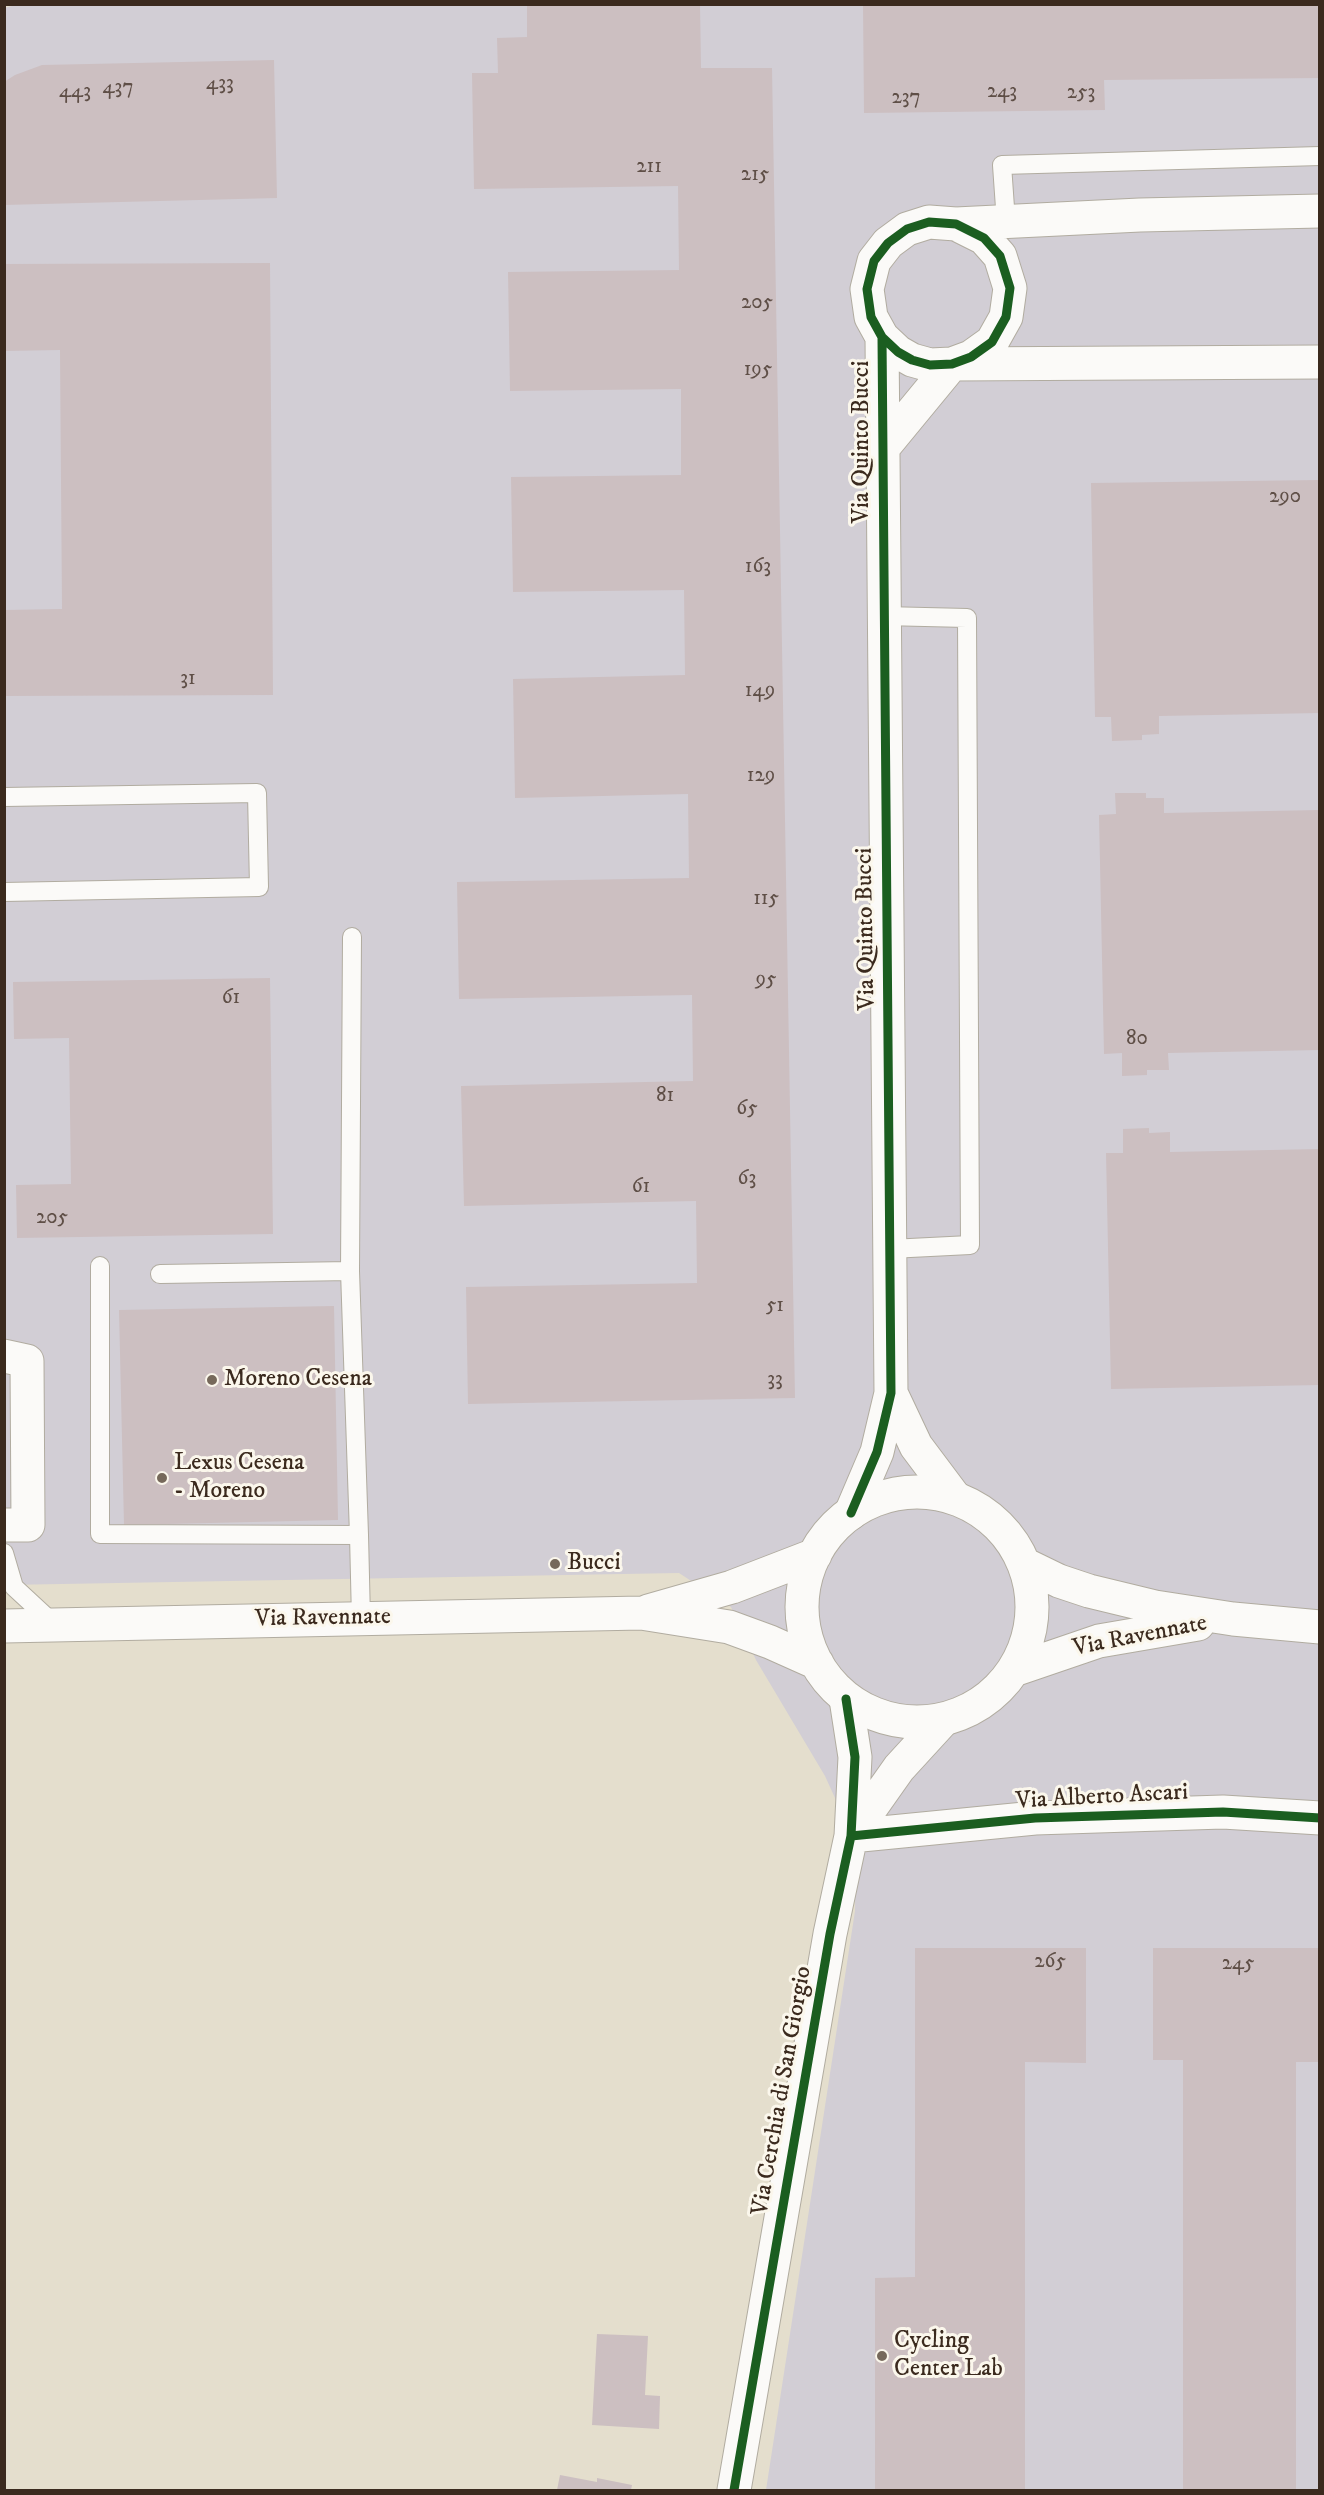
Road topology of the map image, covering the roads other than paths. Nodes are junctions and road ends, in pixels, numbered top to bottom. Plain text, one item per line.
1 (1320, 156) edge
2 (1320, 210) edge
3 (1006, 222) junction
4 (956, 224) junction
5 (882, 337) junction
6 (1320, 362) edge
7 (952, 364) junction
8 (882, 449) junction
9 (883, 616) junction
10 (4, 797) edge
11 (4, 892) edge
12 (352, 937) dead end
13 (890, 1249) junction
14 (100, 1266) dead end
15 (350, 1270) junction
16 (160, 1274) dead end
17 (4, 1356) edge
18 (891, 1393) junction
19 (956, 1498) junction
20 (851, 1512) junction
21 (4, 1525) edge
22 (359, 1535) junction
23 (4, 1553) edge
24 (815, 1555) junction
25 (1024, 1564) junction
26 (641, 1613) junction
27 (361, 1619) junction
28 (1233, 1619) junction
29 (55, 1625) junction
30 (4, 1626) edge
31 (1320, 1627) edge
32 (817, 1663) junction
33 (1014, 1670) junction
34 (846, 1698) junction
35 (943, 1720) junction
36 (1320, 1818) edge
37 (851, 1836) junction
38 (734, 2490) edge

1 - 3 lane
2 - 3 street, Via Quinto Bucci
3 - 4 street, Via Quinto Bucci
4 - 5 street, Via Quinto Bucci
4 - 7 street, Via Quinto Bucci
5 - 7 street, Via Quinto Bucci
5 - 8 street, Via Quinto Bucci
6 - 7 street, Via Quinto Bucci
7 - 8 street, Via Quinto Bucci
8 - 9 street, Via Quinto Bucci
9 - 13 street, Via Quinto Bucci
9 - 13 lane
10 - 11 lane
12 - 15 lane
13 - 18 street, Via Quinto Bucci
14 - 22 lane
15 - 16 lane
15 - 22 lane
17 - 21 street
18 - 19 street, Via Quinto Bucci
18 - 20 street, Via Quinto Bucci
19 - 20 street
19 - 25 street
20 - 24 street
22 - 27 lane
23 - 29 lane
24 - 26 street, Via Ravennate
24 - 32 street
25 - 28 street, Via Ravennate
25 - 33 street
26 - 27 street, Via Ravennate
26 - 32 street, Via Ravennate
27 - 29 street, Via Ravennate
28 - 31 street, Via Ravennate
28 - 33 street, Via Ravennate
29 - 30 street, Via Ravennate
32 - 34 street
33 - 35 street
34 - 35 street
34 - 37 street, Via Cerchia di San Giorgio
35 - 37 street, Via Cerchia di San Giorgio
36 - 37 street, Via Alberto Ascari
37 - 38 street, Via Cerchia di San Giorgio

